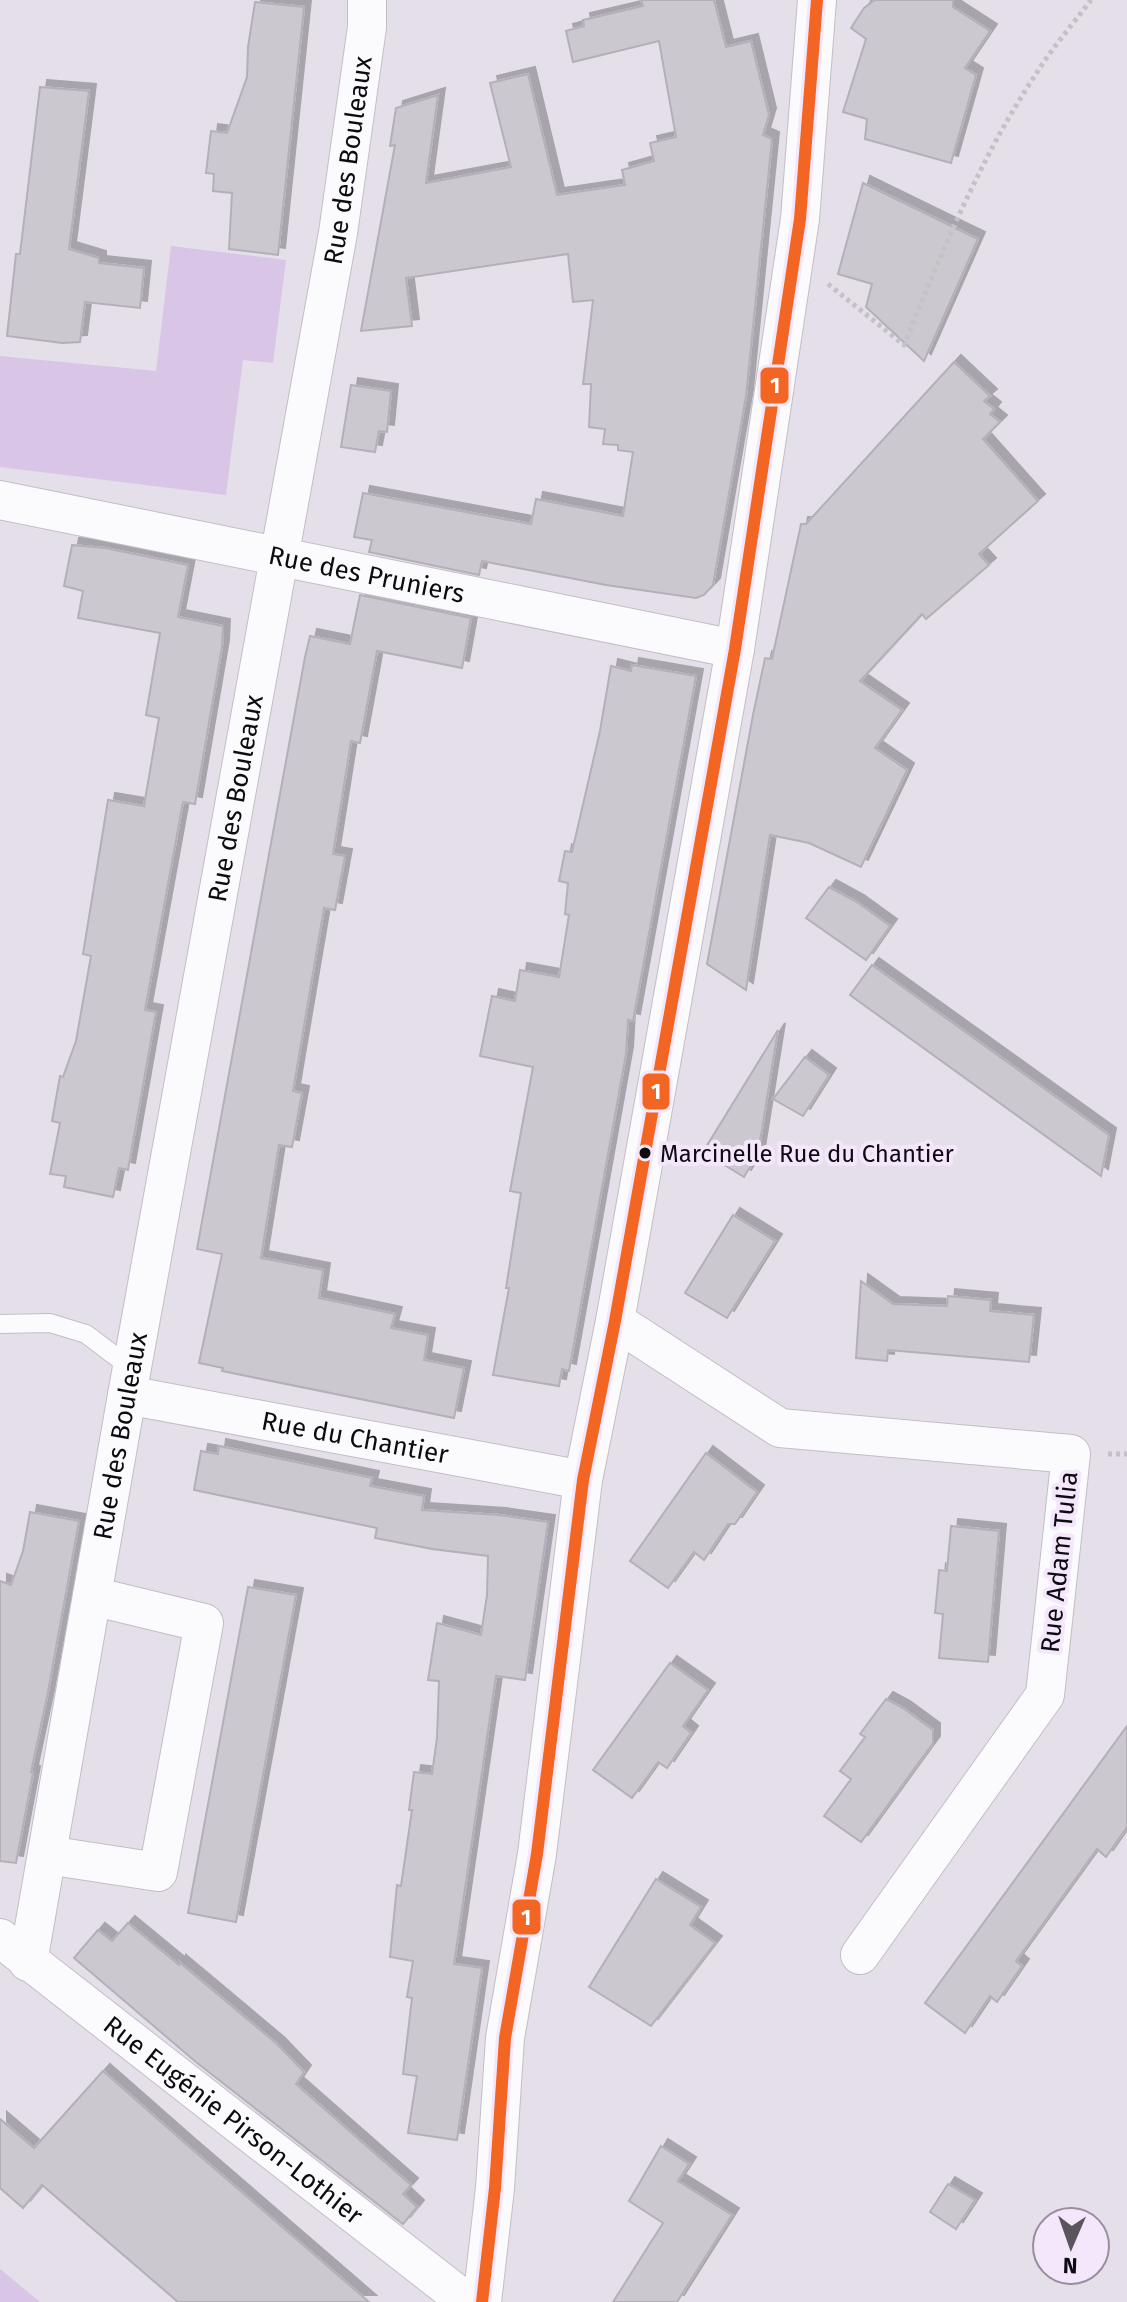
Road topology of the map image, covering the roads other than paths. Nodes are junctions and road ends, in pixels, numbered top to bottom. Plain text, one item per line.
1 (367, 0) edge
2 (817, 0) edge
3 (0, 500) edge
4 (280, 556) junction
5 (735, 649) junction
6 (615, 1321) junction
7 (0, 1324) edge
8 (129, 1382) junction
9 (583, 1480) junction
10 (92, 1596) junction
11 (47, 1855) junction
12 (14, 1950) edge
13 (860, 1955) dead end
14 (467, 2302) edge
15 (482, 2302) edge

1 - 4 street, Rue des Bouleaux
2 - 5 street
3 - 4 street, Rue des Pruniers
4 - 5 street, Rue des Pruniers
4 - 8 street, Rue des Bouleaux
5 - 6 street
6 - 9 street
6 - 13 street, Rue Adam Tulia
7 - 8 lane
8 - 9 street, Rue du Chantier
8 - 10 street, Rue des Bouleaux
9 - 15 street
10 - 11 street, Rue des Bouleaux
10 - 11 street
11 - 12 street, Rue des Bouleaux
12 - 14 street, Rue Eugénie Pirson-Lothier

